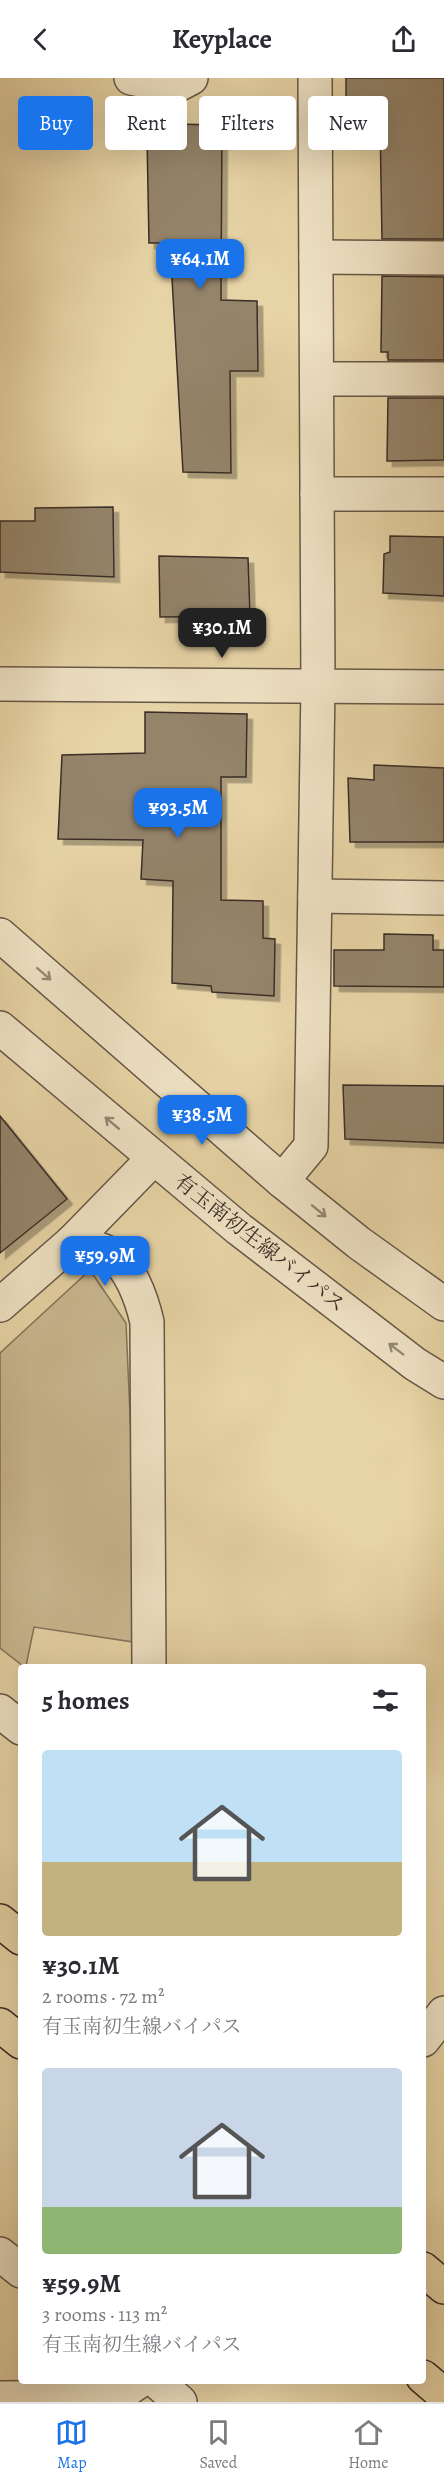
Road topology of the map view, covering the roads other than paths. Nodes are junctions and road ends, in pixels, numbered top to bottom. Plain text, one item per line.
1 (131, 78) edge
2 (191, 78) edge
3 (314, 78) edge
4 (316, 257) junction
5 (444, 258) edge
6 (317, 379) junction
7 (444, 379) edge
8 (317, 494) junction
9 (444, 494) edge
10 (0, 684) edge
11 (318, 685) junction
12 (444, 687) edge
13 (315, 896) junction
14 (444, 898) edge
15 (0, 935) edge
16 (0, 1028) edge
17 (153, 1158) junction
18 (282, 1181) junction
19 (72, 1242) junction
20 (444, 1304) edge
21 (0, 1305) edge
22 (444, 1382) edge
23 (148, 1664) edge
24 (0, 1711) edge
25 (18, 1726) edge
26 (0, 1921) edge
27 (18, 1936) edge
28 (0, 2025) edge
29 (18, 2040) edge
30 (0, 2254) edge
31 (18, 2269) edge
32 (426, 2272) edge
33 (444, 2287) edge
34 (426, 2380) edge
35 (160, 2384) edge
36 (125, 2393) edge
37 (444, 2395) edge
38 (0, 2398) edge
39 (180, 2402) edge

1 - 2 street
3 - 4 street
4 - 5 street
4 - 6 street
6 - 7 street
6 - 8 street
8 - 9 street
8 - 11 street
10 - 11 street
11 - 12 street
11 - 13 street
13 - 14 street
13 - 18 street
15 -> 18 street
17 -> 16 street, 有玉南初生線バイパス
17 - 19 street
22 -> 17 street, 有玉南初生線バイパス
18 -> 20 street
19 - 21 street
19 - 23 street
24 - 25 street
26 - 27 highway
28 - 29 highway
30 - 31 street
32 - 33 highway
34 - 37 highway
35 - 39 street
36 - 38 street

